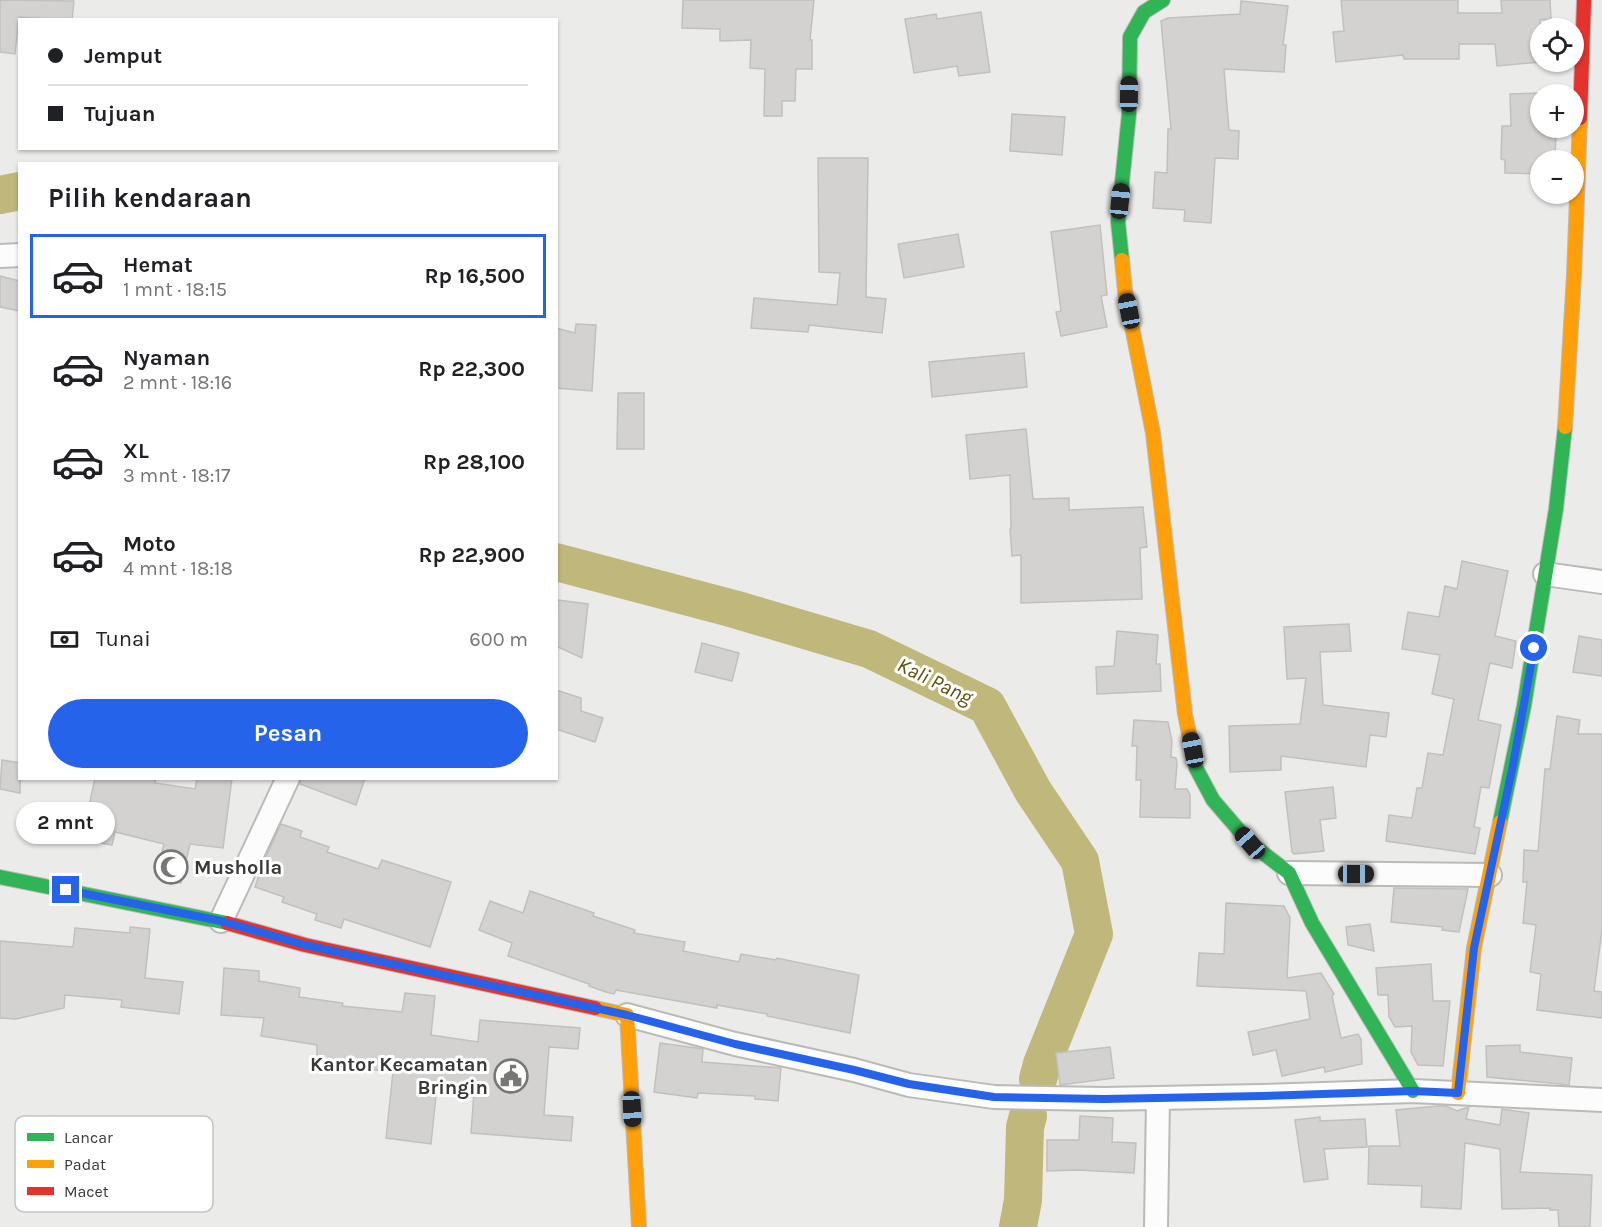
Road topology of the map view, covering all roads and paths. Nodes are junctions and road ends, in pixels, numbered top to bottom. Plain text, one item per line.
1 (1163, 0) edge
2 (1584, 0) edge
3 (18, 255) edge
4 (0, 256) edge
5 (1545, 574) junction
6 (1602, 582) edge
7 (287, 780) edge
8 (1288, 873) junction
9 (1490, 875) junction
10 (0, 877) edge
11 (221, 921) junction
12 (627, 1015) junction
13 (1413, 1091) junction
14 (1458, 1093) junction
15 (1158, 1098) junction
16 (1602, 1100) edge
17 (639, 1227) edge
18 (1156, 1227) edge

1 - 8 street
2 - 5 street
3 - 4 street
5 - 6 street
5 - 9 street
7 - 11 street
8 - 9 street
8 - 13 street
9 - 14 street
10 - 11 street
11 - 12 street
12 - 15 street
12 - 17 street
13 - 14 street
13 - 15 street
14 - 16 street
15 - 18 street

